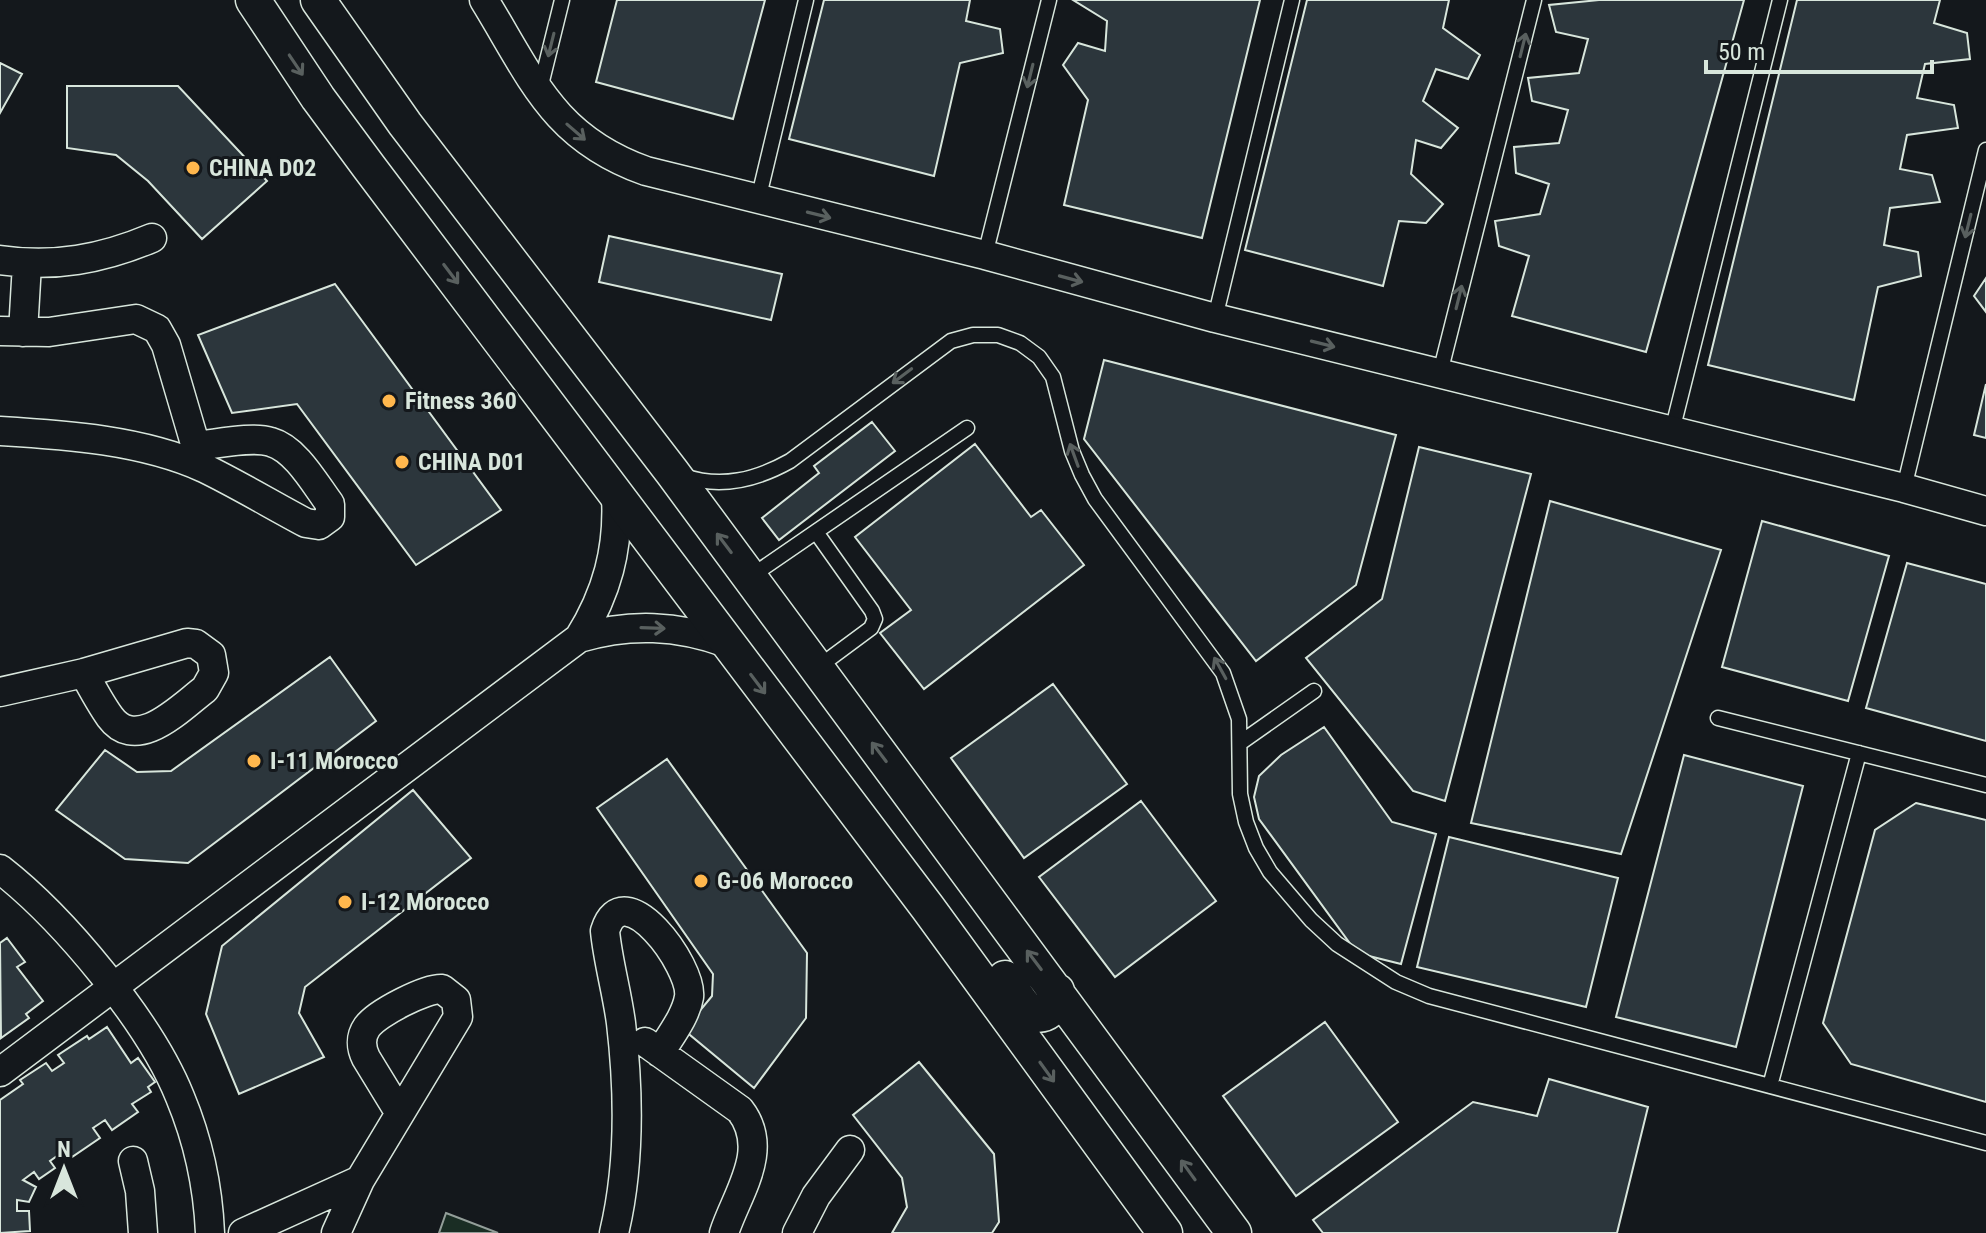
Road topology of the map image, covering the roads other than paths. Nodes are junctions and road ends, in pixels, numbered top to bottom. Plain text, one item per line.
1 (253, 0) edge
2 (318, 0) edge
3 (484, 0) edge
4 (562, 0) edge
5 (806, 0) edge
6 (1049, 0) edge
7 (1292, 0) edge
8 (1534, 0) edge
9 (1780, 0) edge
10 (539, 91) junction
11 (1986, 150) edge
12 (758, 200) junction
13 (152, 238) dead end
14 (985, 255) junction
15 (14, 262) edge
16 (1215, 318) junction
17 (12, 331) edge
18 (1440, 373) junction
19 (967, 428) dead end
20 (0, 431) edge
21 (1672, 431) junction
22 (672, 472) junction
23 (1904, 488) junction
24 (616, 496) junction
25 (1986, 511) edge
26 (816, 532) junction
27 (750, 577) junction
28 (579, 638) junction
29 (727, 643) junction
30 (817, 668) junction
31 (84, 673) dead end
32 (1314, 691) dead end
33 (1, 692) edge
34 (1718, 718) dead end
35 (1240, 743) junction
36 (1859, 753) junction
37 (1986, 785) edge
38 (0, 869) edge
39 (928, 908) junction
40 (112, 987) junction
41 (1057, 991) junction
42 (621, 1026) junction
43 (660, 1053) junction
44 (0, 1072) edge
45 (1770, 1086) junction
46 (399, 1112) dead end
47 (1986, 1143) edge
48 (850, 1150) dead end
49 (133, 1161) dead end
50 (360, 1180) junction
51 (1157, 1227) edge
52 (143, 1233) edge
53 (210, 1233) edge
54 (243, 1233) edge
55 (336, 1233) edge
56 (614, 1233) edge
57 (724, 1233) edge
58 (797, 1233) edge
59 (1234, 1233) edge

1 -> 24 street
2 - 22 street
3 - 10 street
4 -> 10 lane
5 - 12 lane
6 -> 14 lane
7 - 16 lane
18 -> 8 lane
9 - 21 lane
10 -> 12 street
11 -> 23 lane
12 -> 14 street
13 - 15 street
14 -> 16 street
15 - 17 street
16 -> 18 street
17 - 20 street
18 - 21 street
19 - 26 lane
21 - 23 street
27 -> 22 street
35 -> 22 lane
23 - 25 street
24 - 28 street
24 - 29 street
26 - 27 lane
26 - 30 lane
27 - 30 street
28 -> 29 street
28 - 40 street
29 -> 39 street
41 -> 30 street
31 - 33 street
32 - 35 lane
34 - 36 lane
35 - 45 lane
36 - 37 lane
36 - 45 lane
38 - 40 street
39 - 41 street
39 -> 51 street
40 - 44 street
40 - 53 street
59 -> 41 street
42 - 43 street
42 - 43 street
42 - 56 street
43 - 57 street
45 - 47 lane
46 - 50 street
48 - 58 street
49 - 52 street
50 - 54 street
50 - 55 street

